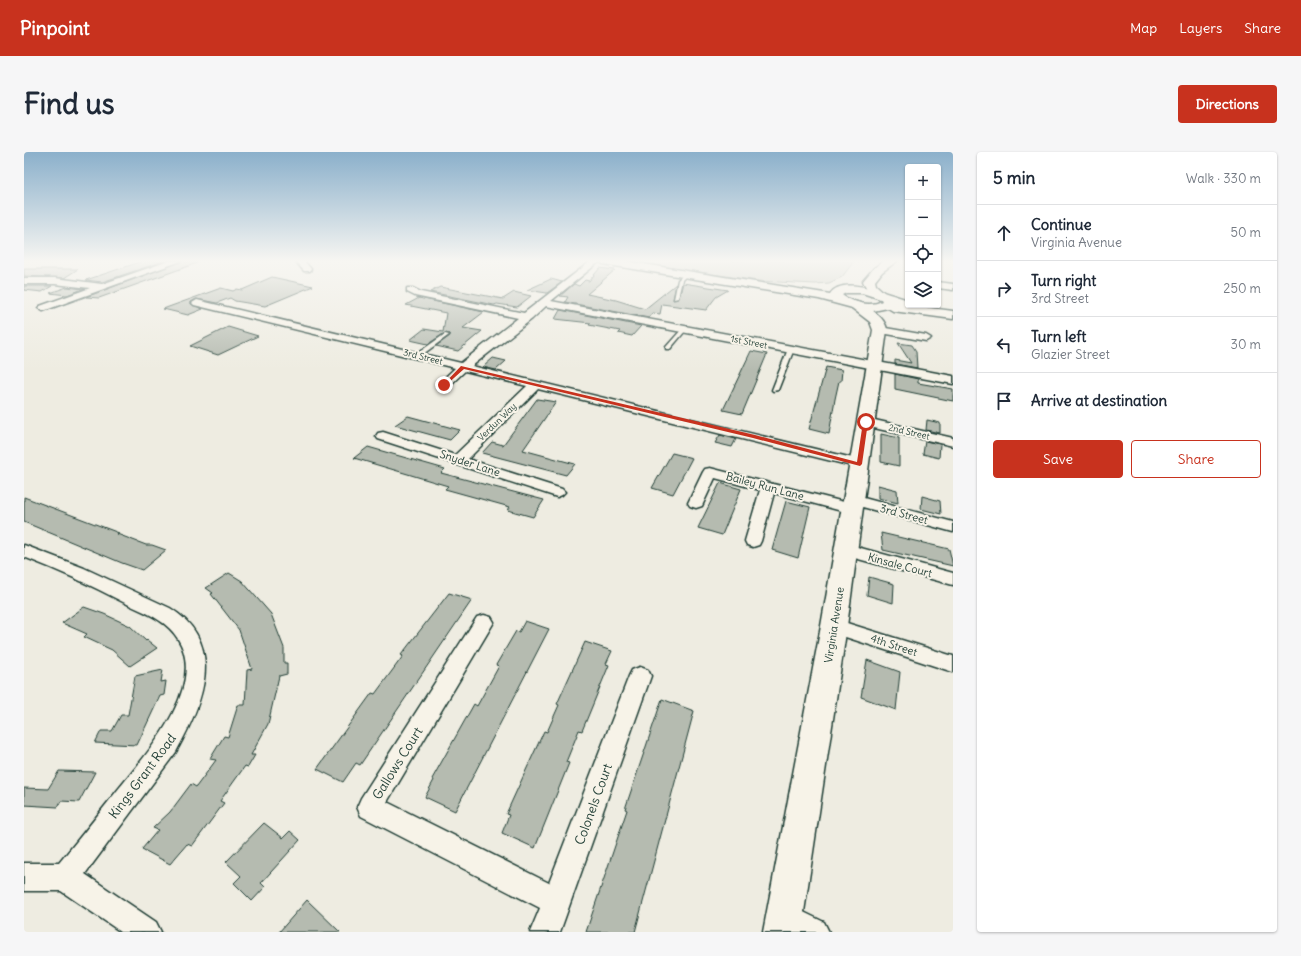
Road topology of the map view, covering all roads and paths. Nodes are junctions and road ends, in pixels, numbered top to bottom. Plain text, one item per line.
1 (73, 297) edge
2 (434, 297) edge
3 (552, 297) edge
4 (850, 297) edge
5 (868, 297) edge
6 (875, 297) edge
7 (197, 303) dead end
8 (545, 303) junction
9 (905, 305) edge
10 (43, 308) dead end
11 (926, 308) edge
12 (880, 309) junction
13 (953, 314) edge
14 (528, 317) junction
15 (684, 330) junction
16 (447, 335) dead end
17 (926, 338) dead end
18 (668, 348) dead end
19 (791, 349) junction
20 (417, 356) junction
21 (875, 365) junction
22 (463, 367) junction
23 (953, 380) edge
24 (444, 385) dead end
25 (535, 385) junction
26 (775, 390) dead end
27 (866, 422) junction
28 (383, 436) dead end
29 (953, 442) edge
30 (458, 459) junction
31 (860, 464) junction
32 (768, 487) junction
33 (557, 492) dead end
34 (696, 503) dead end
35 (854, 505) junction
36 (953, 527) edge
37 (753, 541) dead end
38 (846, 550) junction
39 (24, 551) edge
40 (953, 579) edge
41 (484, 622) dead end
42 (834, 626) junction
43 (953, 664) edge
44 (640, 676) dead end
45 (24, 877) edge
46 (65, 877) junction
47 (556, 902) junction
48 (783, 925) edge
49 (146, 932) edge
50 (545, 932) edge
51 (814, 932) edge

1 - 10 street
2 - 14 street
3 - 8 street
4 - 12 main road
5 - 12 main road
6 - 12 main road
7 - 20 street, 3rd Street
8 - 14 street
8 - 15 street, 1st Street
9 - 12 main road
11 - 13 main road
12 - 13 main road
12 - 17 street
12 - 21 main road, Virginia Avenue
14 - 22 street
15 - 18 lane
15 - 19 street, 1st Street
16 - 20 lane
19 - 21 street, 1st Street
19 - 26 lane
20 - 22 street, 3rd Street
21 - 23 street, 1st Street
21 - 27 main road, Virginia Avenue
22 - 24 street
22 - 25 street, 3rd Street
25 - 30 street, Verdun Way
25 - 31 street, 3rd Street
27 - 29 street, 2nd Street
27 - 31 main road, Virginia Avenue
28 - 30 street, Snyder Lane
30 - 33 street, Snyder Lane
31 - 35 main road, Virginia Avenue
32 - 34 street, Bailey Run Lane
32 - 35 street, Bailey Run Lane
32 - 37 street
35 - 36 street, 3rd Street
35 - 38 main road, Virginia Avenue
38 - 40 street, Kinsale Court
38 - 42 main road, Virginia Avenue
39 - 46 street, Kings Grant Road
41 - 47 street, Gallows Court
42 - 43 street, 4th Street
42 - 48 main road, Virginia Avenue
44 - 47 street, Colonels Court
45 - 46 street
46 - 49 street
47 - 50 street, Colonels Court
48 - 51 street

